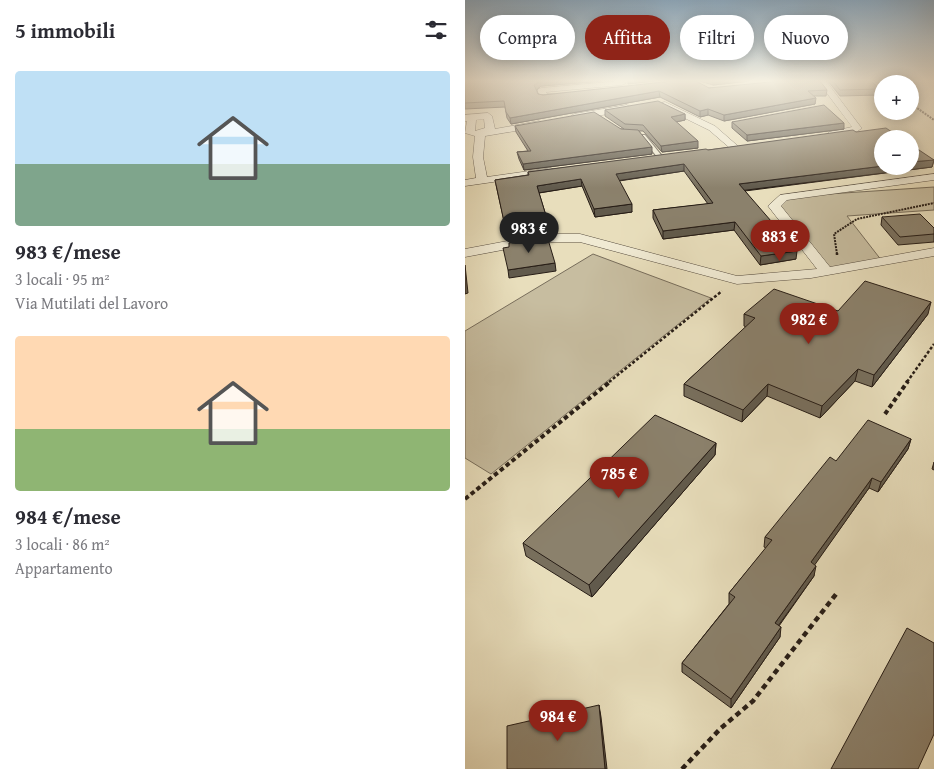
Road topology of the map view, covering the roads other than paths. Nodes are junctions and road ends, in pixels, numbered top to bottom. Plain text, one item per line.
1 (488, 117) edge
2 (589, 117) edge
3 (693, 117) edge
4 (847, 117) edge
5 (468, 118) edge
6 (566, 119) edge
7 (547, 122) edge
8 (480, 134) junction
9 (641, 134) edge
10 (823, 136) edge
11 (716, 149) edge
12 (478, 157) junction
13 (660, 157) edge
14 (465, 158) edge
15 (566, 169) edge
16 (934, 177) edge
17 (482, 181) junction
18 (465, 183) edge
19 (934, 252) edge
20 (465, 253) edge
21 (826, 271) junction

1 - 8 street
2 - 6 street
3 - 11 street
4 - 10 street
5 - 8 street
7 - 8 street
8 - 12 street
9 - 13 lane
12 - 14 street
12 - 17 street
15 - 17 street
16 - 21 street
17 - 18 street
19 - 21 street
20 - 21 street

